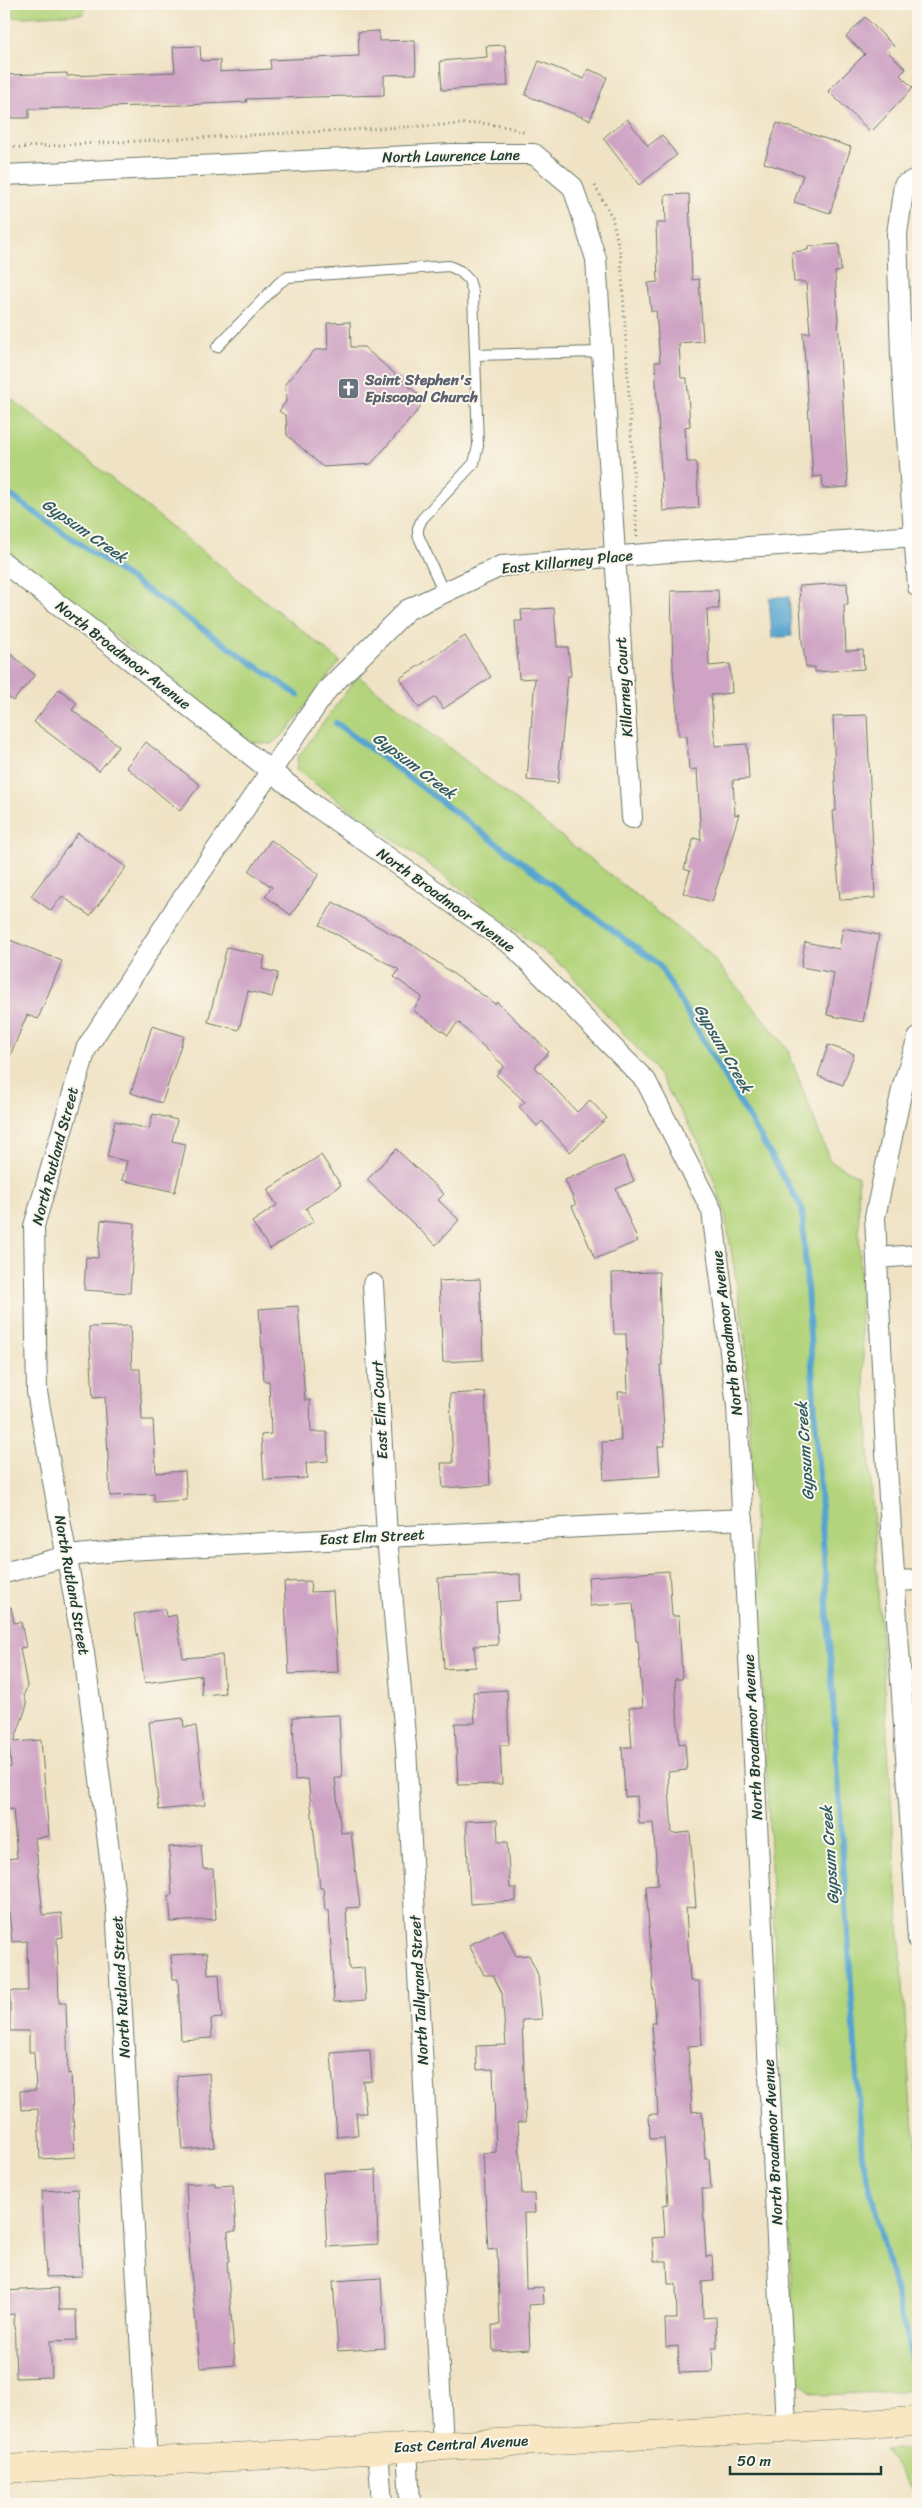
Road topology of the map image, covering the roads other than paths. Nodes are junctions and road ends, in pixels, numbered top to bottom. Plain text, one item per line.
1 (4, 175) edge
2 (911, 182) edge
3 (217, 347) dead end
4 (602, 352) junction
5 (475, 356) junction
6 (916, 536) edge
7 (615, 557) junction
8 (4, 563) edge
9 (918, 587) edge
10 (444, 593) junction
11 (272, 773) junction
12 (632, 818) dead end
13 (918, 1038) edge
14 (918, 1255) edge
15 (877, 1258) junction
16 (373, 1284) dead end
17 (743, 1519) junction
18 (387, 1537) junction
19 (68, 1556) junction
20 (4, 1573) edge
21 (918, 1580) edge
22 (894, 1581) junction
23 (916, 1896) edge
24 (918, 1939) edge
25 (918, 2420) edge
26 (786, 2427) junction
27 (443, 2445) junction
28 (407, 2447) junction
29 (378, 2448) junction
30 (147, 2461) junction
31 (4, 2469) edge
32 (382, 2504) edge
33 (410, 2504) edge

1 - 4 street, North Lawrence Lane
2 - 6 street
3 - 5 lane
4 - 5 lane
4 - 7 street, North Lawrence Lane
5 - 10 lane
6 - 7 street, East Killarney Place
6 - 9 street
7 - 10 street, East Killarney Place
7 - 12 street, Killarney Court
8 - 11 street, North Broadmoor Avenue
10 - 11 street, East Killarney Place
11 - 17 street, North Broadmoor Avenue
11 - 19 street, North Rutland Street
13 - 15 street
14 - 15 street
15 - 22 street
16 - 18 street, East Elm Court
17 - 18 street, East Elm Street
17 - 26 street, North Broadmoor Avenue
18 - 19 street, East Elm Street
18 - 27 street, North Tallyrand Street
19 - 20 street, East Elm Street
19 - 30 street, North Rutland Street
21 - 22 street
22 - 23 street
23 - 24 street
25 - 26 main road, East Central Avenue
26 - 27 main road, East Central Avenue
27 - 28 main road, East Central Avenue
28 - 29 main road, East Central Avenue
28 - 33 street
29 - 30 main road, East Central Avenue
29 - 32 street
30 - 31 main road, East Central Avenue

